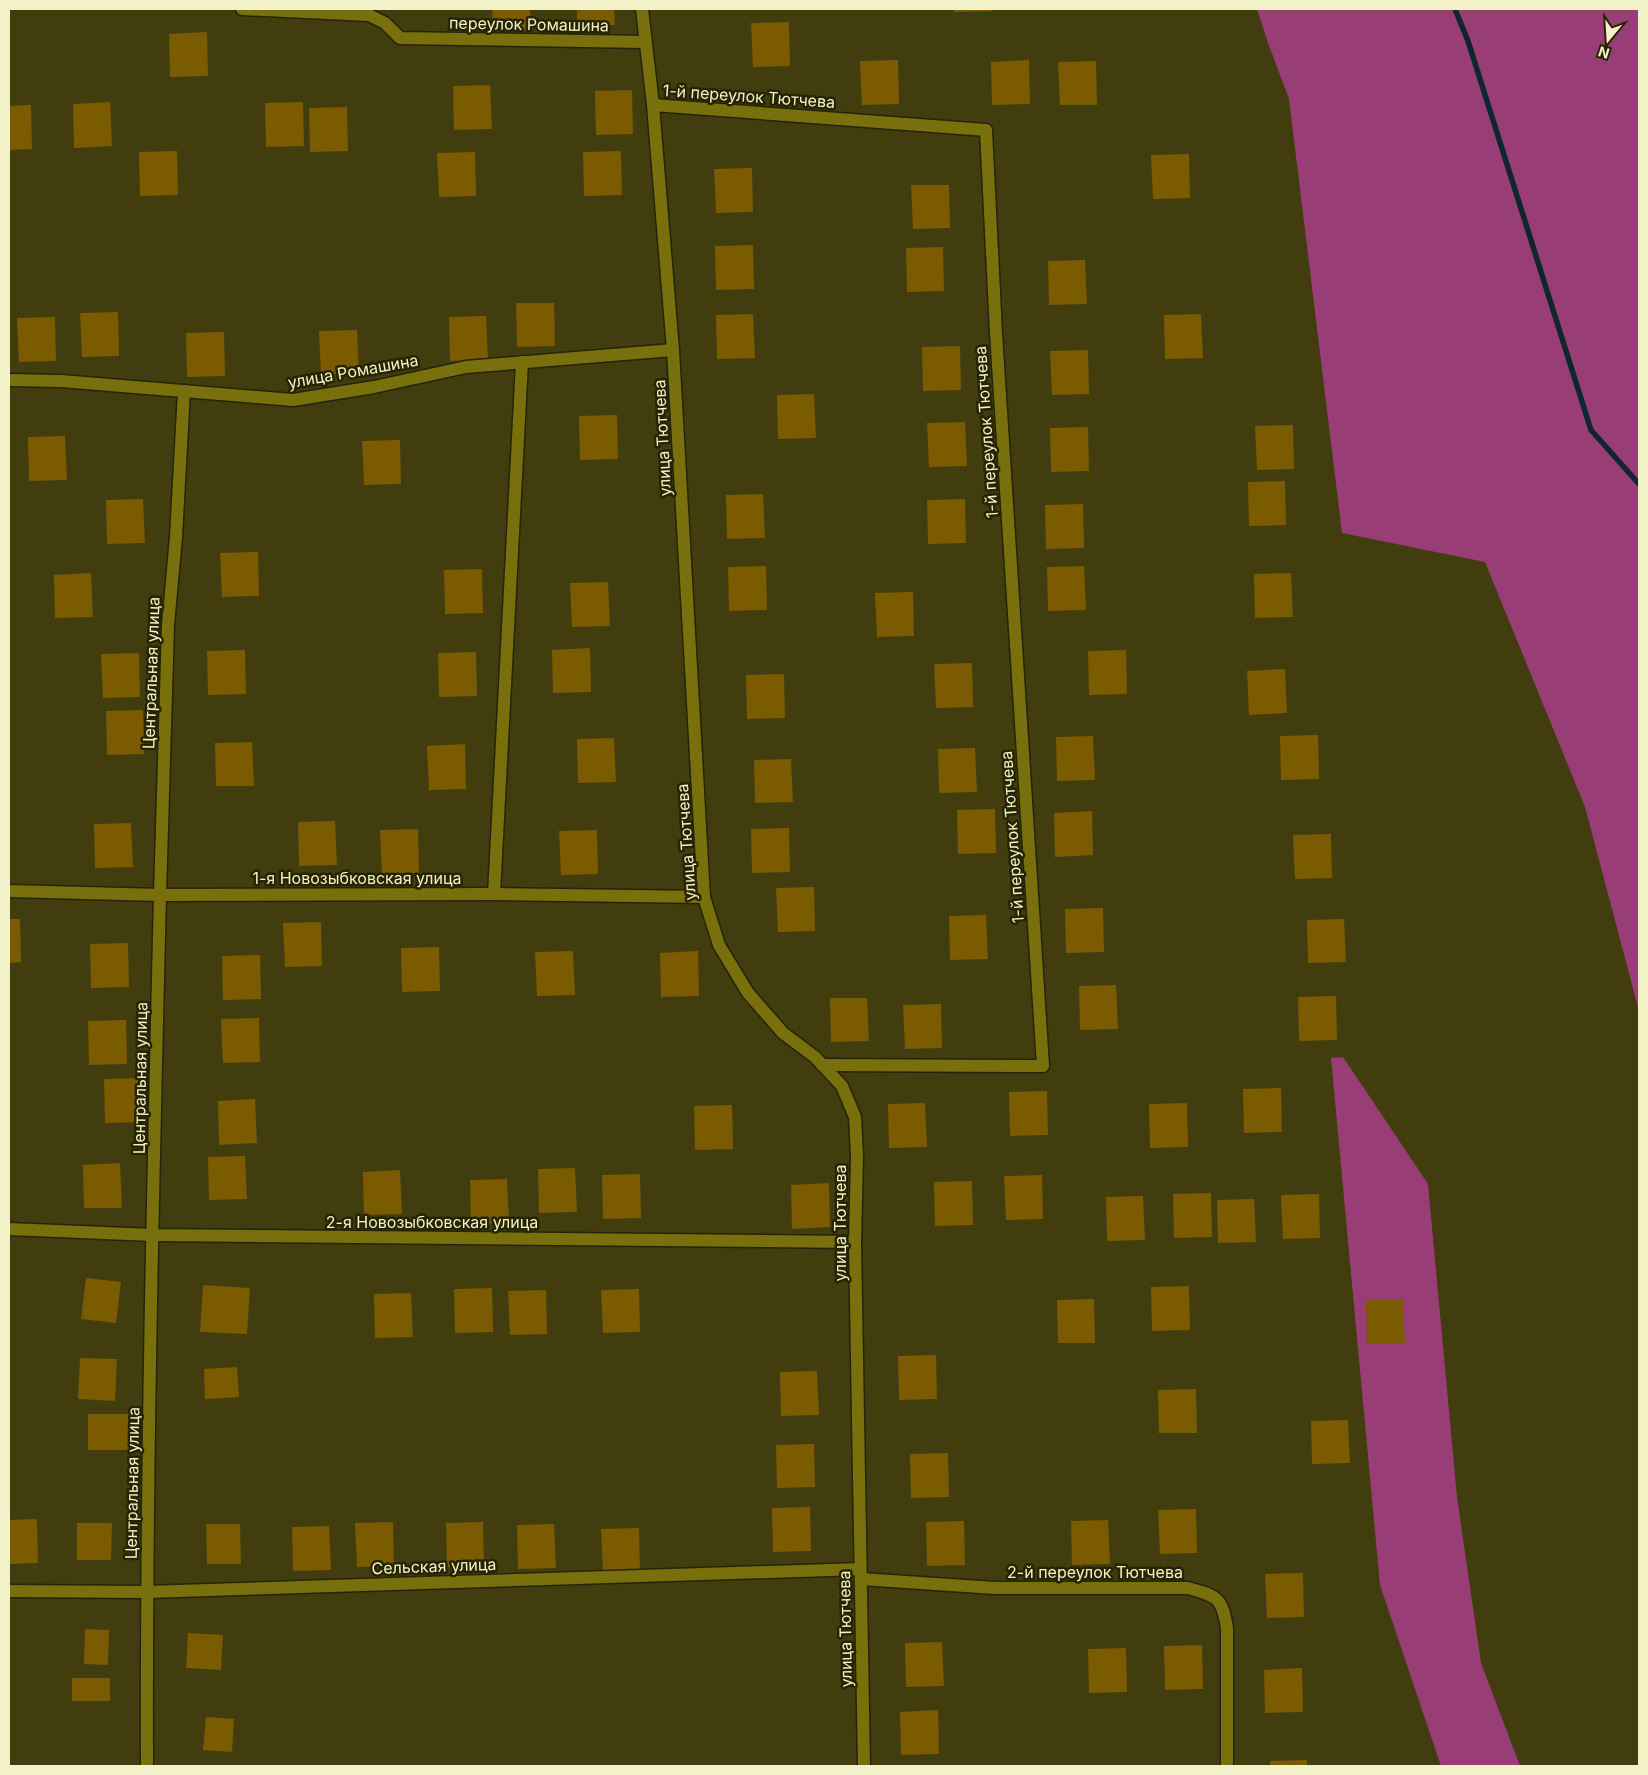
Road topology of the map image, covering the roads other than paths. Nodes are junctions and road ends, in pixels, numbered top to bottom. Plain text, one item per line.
1 (242, 9) edge
2 (642, 9) edge
3 (645, 42) junction
4 (653, 105) junction
5 (673, 350) junction
6 (522, 362) junction
7 (9, 380) edge
8 (184, 391) junction
9 (9, 891) edge
10 (494, 894) junction
11 (160, 895) junction
12 (704, 897) junction
13 (822, 1065) junction
14 (9, 1229) edge
15 (152, 1235) junction
16 (855, 1242) junction
17 (861, 1574) junction
18 (9, 1591) edge
19 (146, 1592) junction
20 (147, 1766) edge
21 (864, 1766) edge
22 (1227, 1766) edge

1 - 3 street, переулок Ромашина
2 - 3 street, улица Тютчева
3 - 4 street, улица Тютчева
4 - 5 street, улица Тютчева
4 - 13 street, 1-й переулок Тютчева
5 - 6 street, улица Ромашина
5 - 12 street, улица Тютчева
6 - 8 street, улица Ромашина
6 - 10 street
7 - 8 street, улица Ромашина
8 - 11 street, Центральная улица
9 - 11 street, 1-я Новозыбковская улица
10 - 11 street, 1-я Новозыбковская улица
10 - 12 street, 1-я Новозыбковская улица
11 - 15 street, Центральная улица
12 - 13 street, улица Тютчева
13 - 16 street, улица Тютчева
14 - 15 street, 2-я Новозыбковская улица
15 - 16 street, 2-я Новозыбковская улица
15 - 19 street, Центральная улица
16 - 17 street, улица Тютчева
17 - 19 street, Сельская улица
17 - 21 street, улица Тютчева
17 - 22 street, 2-й переулок Тютчева
18 - 19 street, Сельская улица
19 - 20 street, Центральная улица

